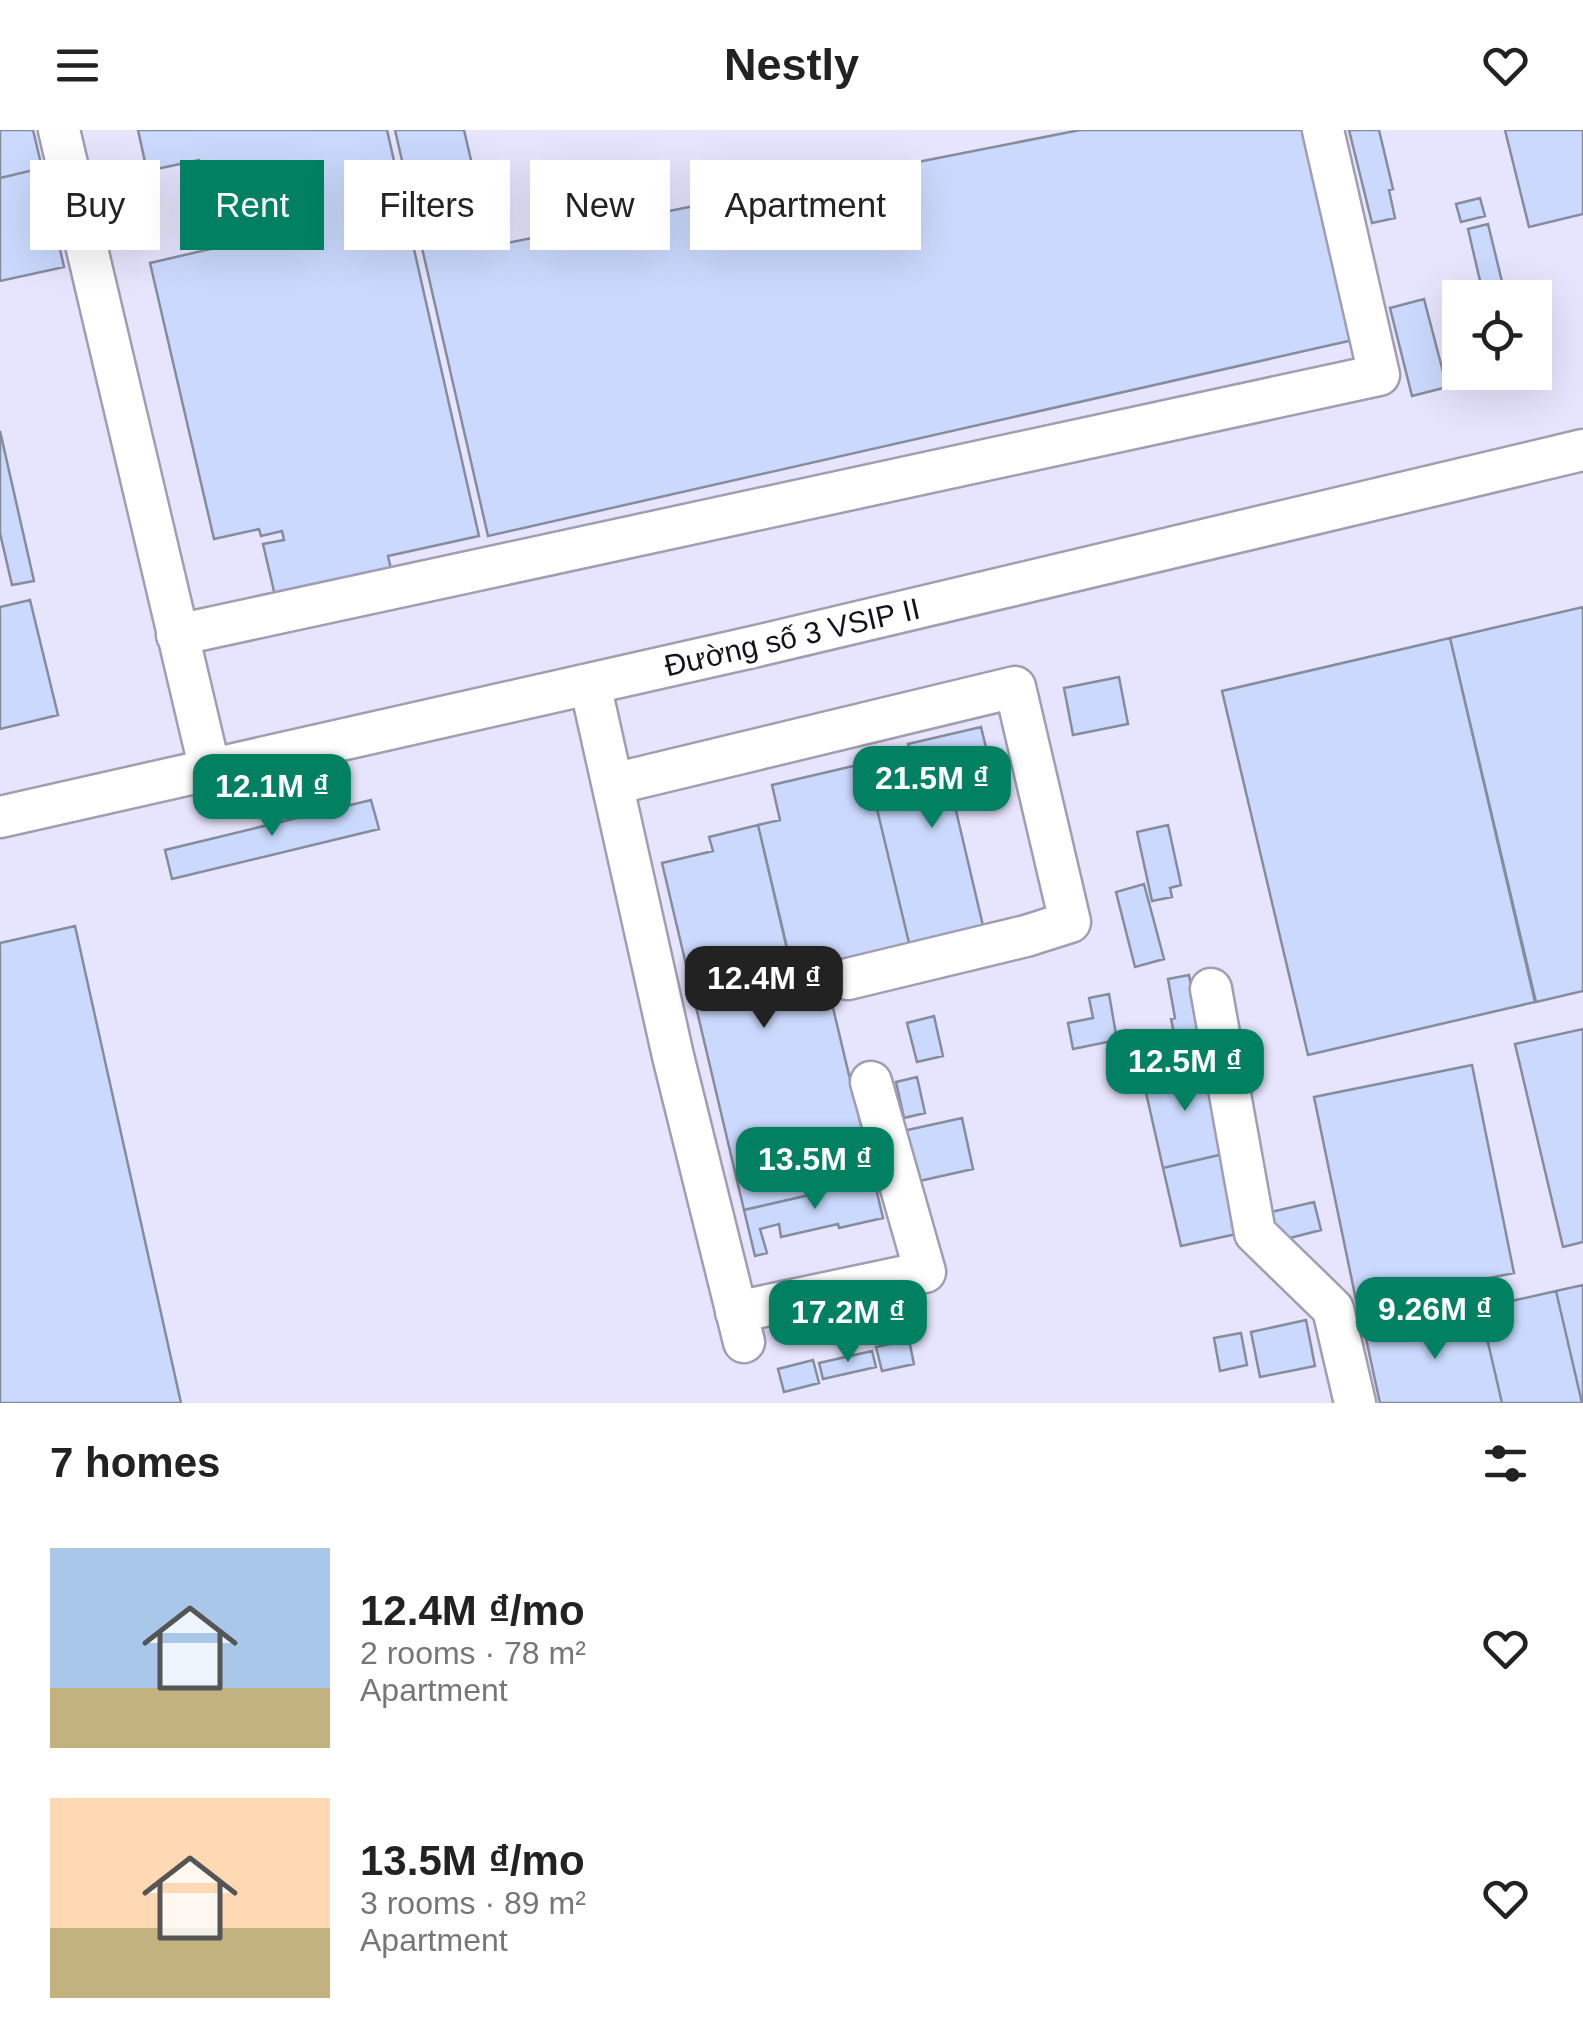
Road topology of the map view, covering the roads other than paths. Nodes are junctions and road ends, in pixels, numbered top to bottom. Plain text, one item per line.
1 (58, 130) edge
2 (1322, 130) edge
3 (1583, 450) edge
4 (178, 635) junction
5 (590, 684) junction
6 (210, 770) junction
7 (613, 784) junction
8 (0, 817) edge
9 (848, 978) dead end
10 (1211, 989) dead end
11 (871, 1082) dead end
12 (1355, 1403) edge

1 - 4 street
2 - 4 street
3 - 5 street, Đường số 3 VSIP II
4 - 6 street
5 - 6 street, Đường số 3 VSIP II
5 - 7 street
6 - 8 street, Đường số 3 VSIP II
7 - 9 street
7 - 11 street
10 - 12 street

